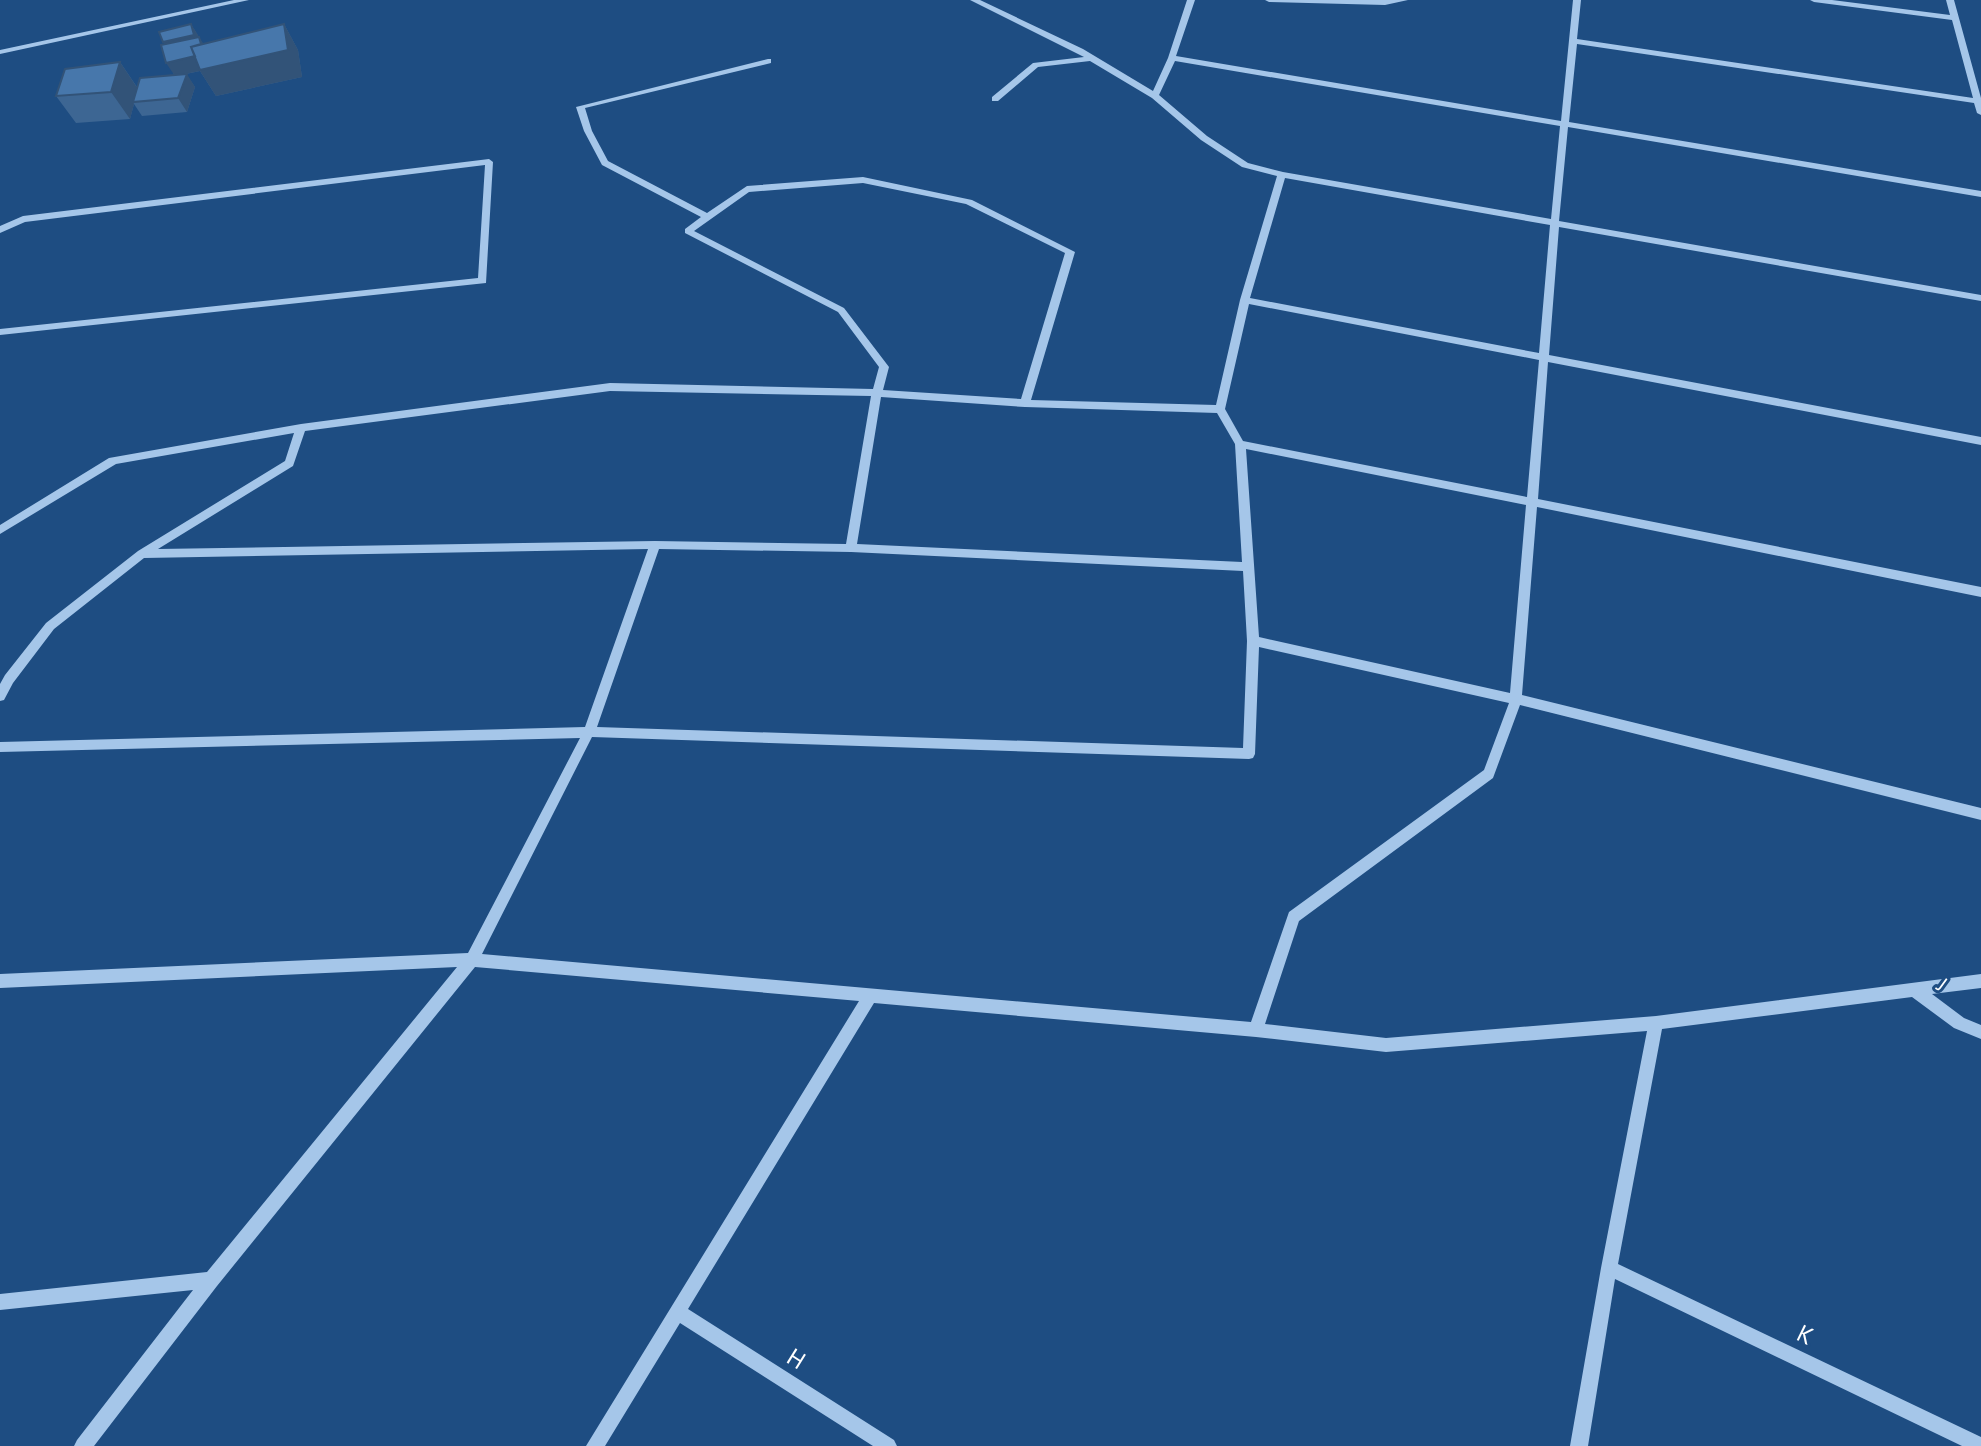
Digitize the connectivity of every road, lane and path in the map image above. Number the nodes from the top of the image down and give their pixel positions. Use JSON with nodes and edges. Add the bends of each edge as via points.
{"nodes":[{"id":1,"x":245,"y":0,"type":"edge"},
{"id":2,"x":974,"y":0,"type":"edge"},
{"id":3,"x":1191,"y":0,"type":"edge"},
{"id":4,"x":1269,"y":0,"type":"edge"},
{"id":5,"x":1404,"y":0,"type":"edge"},
{"id":6,"x":1577,"y":0,"type":"edge"},
{"id":7,"x":1814,"y":0,"type":"edge"},
{"id":8,"x":1950,"y":0,"type":"edge"},
{"id":9,"x":1955,"y":18,"type":"junction"},
{"id":10,"x":1573,"y":41,"type":"junction"},
{"id":11,"x":0,"y":52,"type":"edge"},
{"id":12,"x":1092,"y":58,"type":"junction"},
{"id":13,"x":1172,"y":58,"type":"junction"},
{"id":14,"x":768,"y":61,"type":"dead end"},
{"id":15,"x":1155,"y":96,"type":"junction"},
{"id":16,"x":995,"y":99,"type":"dead end"},
{"id":17,"x":1979,"y":101,"type":"edge"},
{"id":18,"x":1981,"y":113,"type":"edge"},
{"id":19,"x":1564,"y":124,"type":"junction"},
{"id":20,"x":1282,"y":175,"type":"junction"},
{"id":21,"x":1981,"y":194,"type":"edge"},
{"id":22,"x":708,"y":217,"type":"junction"},
{"id":23,"x":1555,"y":222,"type":"junction"},
{"id":24,"x":0,"y":230,"type":"edge"},
{"id":25,"x":1981,"y":298,"type":"edge"},
{"id":26,"x":1245,"y":300,"type":"junction"},
{"id":27,"x":0,"y":332,"type":"edge"},
{"id":28,"x":1544,"y":358,"type":"junction"},
{"id":29,"x":877,"y":393,"type":"junction"},
{"id":30,"x":1025,"y":403,"type":"junction"},
{"id":31,"x":1220,"y":409,"type":"junction"},
{"id":32,"x":301,"y":428,"type":"junction"},
{"id":33,"x":1981,"y":441,"type":"edge"},
{"id":34,"x":1240,"y":444,"type":"junction"},
{"id":35,"x":1533,"y":502,"type":"junction"},
{"id":36,"x":0,"y":530,"type":"edge"},
{"id":37,"x":655,"y":545,"type":"junction"},
{"id":38,"x":851,"y":548,"type":"junction"},
{"id":39,"x":142,"y":554,"type":"junction"},
{"id":40,"x":1248,"y":567,"type":"junction"},
{"id":41,"x":1981,"y":592,"type":"edge"},
{"id":42,"x":1253,"y":641,"type":"junction"},
{"id":43,"x":0,"y":696,"type":"edge"},
{"id":44,"x":1516,"y":699,"type":"junction"},
{"id":45,"x":589,"y":732,"type":"junction"},
{"id":46,"x":0,"y":747,"type":"edge"},
{"id":47,"x":1981,"y":814,"type":"edge"},
{"id":48,"x":472,"y":960,"type":"junction"},
{"id":49,"x":0,"y":981,"type":"edge"},
{"id":50,"x":1981,"y":981,"type":"edge"},
{"id":51,"x":1914,"y":990,"type":"junction"},
{"id":52,"x":871,"y":995,"type":"junction"},
{"id":53,"x":1656,"y":1023,"type":"junction"},
{"id":54,"x":1256,"y":1030,"type":"junction"},
{"id":55,"x":1981,"y":1032,"type":"edge"},
{"id":56,"x":1609,"y":1268,"type":"junction"},
{"id":57,"x":211,"y":1280,"type":"junction"},
{"id":58,"x":0,"y":1302,"type":"edge"},
{"id":59,"x":677,"y":1312,"type":"junction"},
{"id":60,"x":83,"y":1446,"type":"edge"},
{"id":61,"x":595,"y":1446,"type":"edge"},
{"id":62,"x":888,"y":1446,"type":"edge"},
{"id":63,"x":1579,"y":1446,"type":"edge"},
{"id":64,"x":1980,"y":1446,"type":"edge"}],
"edges":[{"from":1,"to":11,"type":"street"},
{"from":2,"to":12,"type":"street"},
{"from":3,"to":13,"type":"street"},
{"from":4,"to":5,"type":"street"},
{"from":6,"to":10,"type":"street"},
{"from":7,"to":9,"type":"street"},
{"from":8,"to":9,"type":"street"},
{"from":9,"to":17,"type":"street"},
{"from":10,"to":17,"type":"street"},
{"from":10,"to":19,"type":"street"},
{"from":12,"to":15,"type":"street"},
{"from":12,"to":16,"type":"street","via":[[1036,65]]},
{"from":13,"to":15,"type":"street"},
{"from":13,"to":19,"type":"street"},
{"from":14,"to":22,"type":"street","via":[[580,107],[605,163]]},
{"from":15,"to":20,"type":"street","via":[[1204,138],[1245,165]]},
{"from":17,"to":18,"type":"street"},
{"from":19,"to":21,"type":"street"},
{"from":19,"to":23,"type":"street"},
{"from":20,"to":23,"type":"street"},
{"from":20,"to":26,"type":"street"},
{"from":22,"to":29,"type":"street","via":[[688,231],[841,310],[884,367]]},
{"from":22,"to":30,"type":"street","via":[[747,189],[863,180],[969,202],[1070,252]]},
{"from":23,"to":25,"type":"street"},
{"from":23,"to":28,"type":"street"},
{"from":24,"to":27,"type":"street","via":[[23,219],[489,162],[483,281]]},
{"from":26,"to":28,"type":"street"},
{"from":26,"to":31,"type":"street"},
{"from":28,"to":33,"type":"street"},
{"from":28,"to":35,"type":"street"},
{"from":29,"to":30,"type":"street"},
{"from":29,"to":32,"type":"street","via":[[610,387]]},
{"from":29,"to":38,"type":"street"},
{"from":30,"to":31,"type":"street"},
{"from":31,"to":34,"type":"street"},
{"from":32,"to":36,"type":"street","via":[[113,461]]},
{"from":32,"to":39,"type":"street","via":[[289,463]]},
{"from":34,"to":35,"type":"street"},
{"from":34,"to":40,"type":"street"},
{"from":35,"to":41,"type":"street"},
{"from":35,"to":44,"type":"street"},
{"from":37,"to":38,"type":"street"},
{"from":37,"to":39,"type":"street"},
{"from":37,"to":45,"type":"street"},
{"from":38,"to":40,"type":"street"},
{"from":39,"to":43,"type":"street","via":[[50,626]]},
{"from":40,"to":42,"type":"street"},
{"from":42,"to":44,"type":"street"},
{"from":42,"to":45,"type":"street","via":[[1249,754]]},
{"from":44,"to":47,"type":"street"},
{"from":44,"to":54,"type":"street","via":[[1489,774],[1294,917]]},
{"from":45,"to":46,"type":"street"},
{"from":45,"to":48,"type":"street"},
{"from":48,"to":49,"type":"street"},
{"from":48,"to":52,"type":"street"},
{"from":48,"to":57,"type":"street"},
{"from":50,"to":51,"type":"street"},
{"from":51,"to":53,"type":"street"},
{"from":51,"to":55,"type":"street","name":"J","via":[[1959,1023]]},
{"from":52,"to":54,"type":"street"},
{"from":52,"to":59,"type":"street"},
{"from":53,"to":54,"type":"street","via":[[1386,1045]]},
{"from":53,"to":56,"type":"street"},
{"from":56,"to":63,"type":"street"},
{"from":56,"to":64,"type":"street","name":"K"},
{"from":57,"to":58,"type":"street"},
{"from":57,"to":60,"type":"street"},
{"from":59,"to":61,"type":"street"},
{"from":59,"to":62,"type":"street","name":"H"}]}
